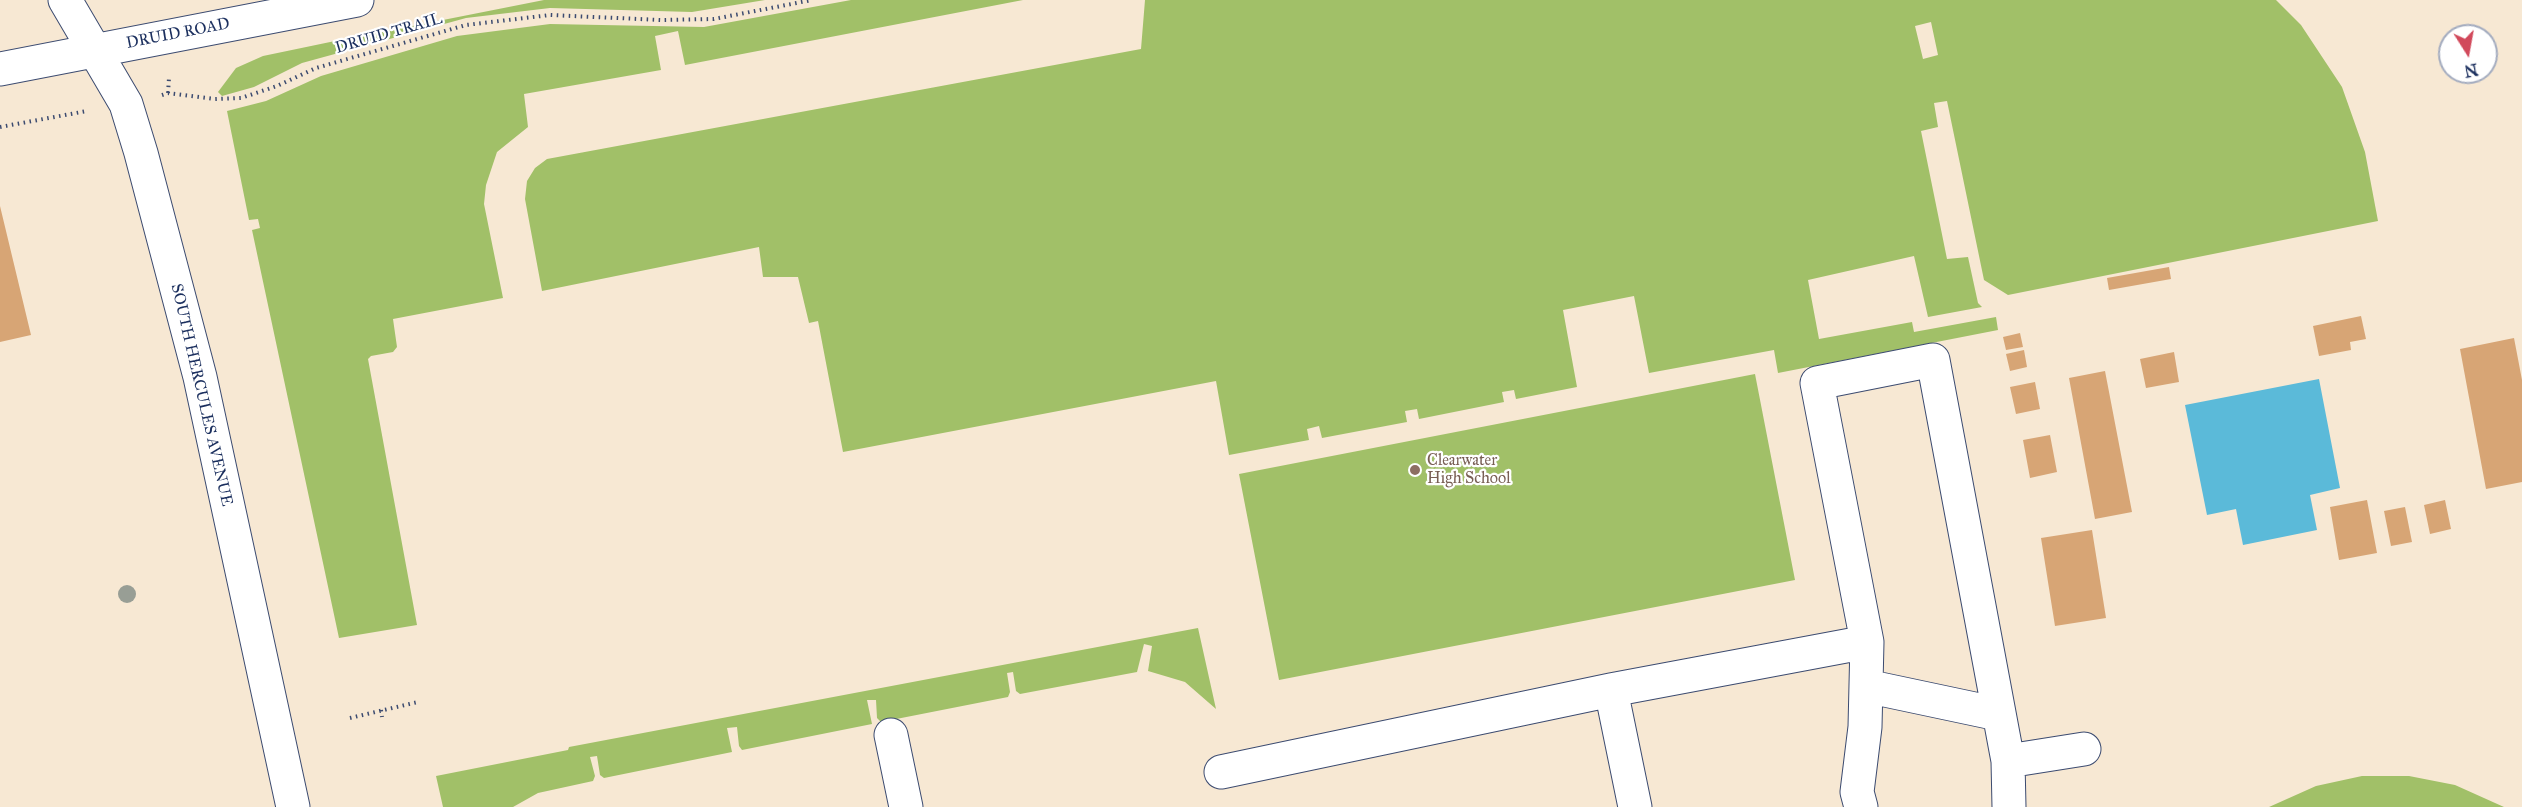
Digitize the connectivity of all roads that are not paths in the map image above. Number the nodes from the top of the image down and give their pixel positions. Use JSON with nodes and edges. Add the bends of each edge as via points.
{"nodes":[{"id":1,"x":65,"y":0,"type":"edge"},
{"id":2,"x":357,"y":0,"type":"edge"},
{"id":3,"x":94,"y":50,"type":"junction"},
{"id":4,"x":0,"y":69,"type":"edge"},
{"id":5,"x":1867,"y":642,"type":"junction"},
{"id":6,"x":1866,"y":687,"type":"junction"},
{"id":7,"x":1611,"y":690,"type":"junction"},
{"id":8,"x":1998,"y":714,"type":"junction"},
{"id":9,"x":891,"y":735,"type":"dead end"},
{"id":10,"x":2084,"y":749,"type":"dead end"},
{"id":11,"x":2008,"y":761,"type":"junction"},
{"id":12,"x":1221,"y":772,"type":"dead end"},
{"id":13,"x":293,"y":807,"type":"edge"},
{"id":14,"x":906,"y":807,"type":"edge"},
{"id":15,"x":1635,"y":807,"type":"edge"},
{"id":16,"x":1861,"y":807,"type":"edge"},
{"id":17,"x":2009,"y":807,"type":"edge"}],
"edges":[{"from":1,"to":3,"type":"street","name":"SOUTH HERCULES AVENUE"},
{"from":2,"to":3,"type":"street","name":"DRUID ROAD"},
{"from":3,"to":4,"type":"street","name":"DRUID ROAD"},
{"from":3,"to":13,"type":"street","name":"SOUTH HERCULES AVENUE","via":[[126,104],[200,377]]},
{"from":5,"to":6,"type":"street"},
{"from":5,"to":7,"type":"street"},
{"from":5,"to":8,"type":"street","via":[[1816,383],[1932,360]]},
{"from":6,"to":8,"type":"street"},
{"from":6,"to":16,"type":"street","via":[[1857,792]]},
{"from":7,"to":12,"type":"street"},
{"from":7,"to":15,"type":"street"},
{"from":8,"to":11,"type":"street"},
{"from":9,"to":14,"type":"street"},
{"from":10,"to":11,"type":"street"},
{"from":11,"to":17,"type":"street"}]}
